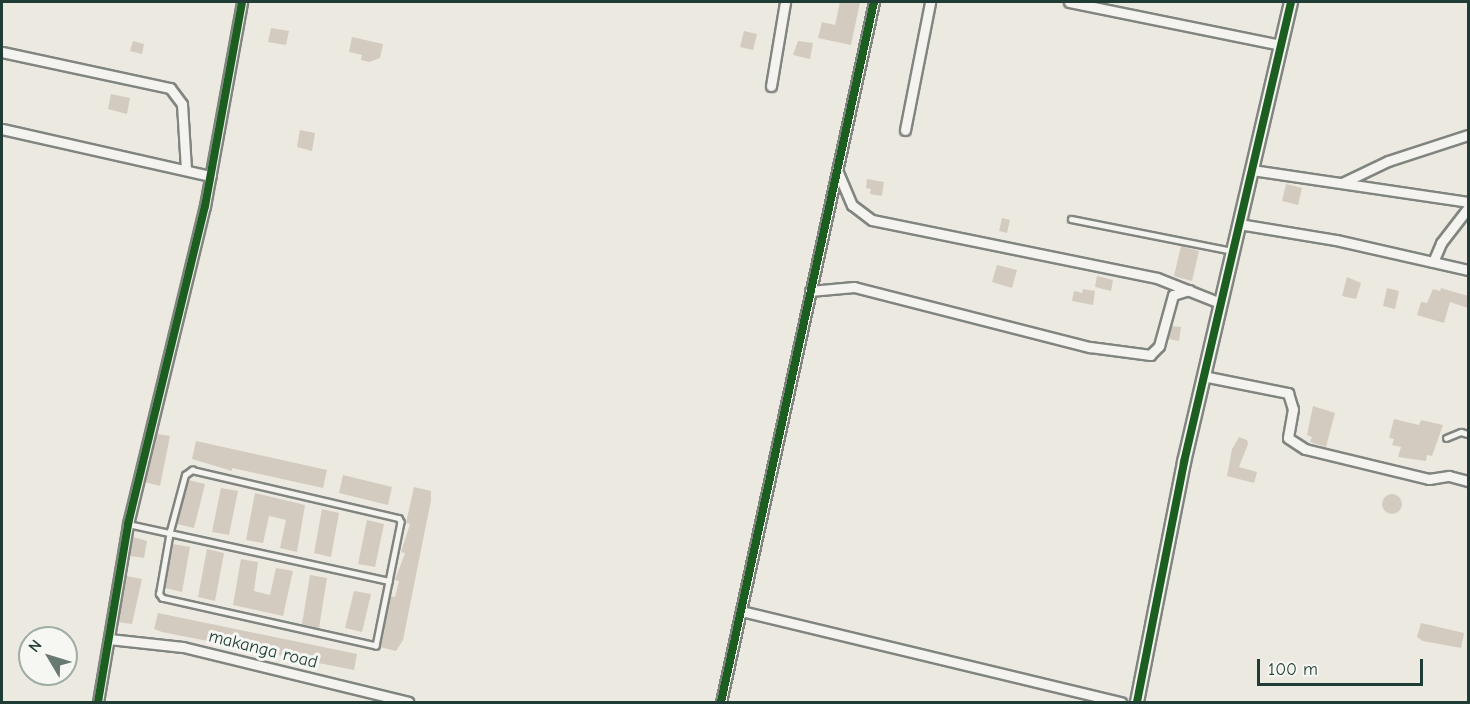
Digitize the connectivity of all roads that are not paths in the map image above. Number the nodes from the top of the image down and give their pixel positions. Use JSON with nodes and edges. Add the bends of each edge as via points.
{"nodes":[{"id":1,"x":242,"y":2,"type":"edge"},
{"id":2,"x":785,"y":2,"type":"edge"},
{"id":3,"x":874,"y":2,"type":"edge"},
{"id":4,"x":930,"y":2,"type":"edge"},
{"id":5,"x":1069,"y":2,"type":"edge"},
{"id":6,"x":1291,"y":2,"type":"edge"},
{"id":7,"x":1281,"y":45,"type":"junction"},
{"id":8,"x":2,"y":52,"type":"edge"},
{"id":9,"x":771,"y":86,"type":"dead end"},
{"id":10,"x":2,"y":129,"type":"edge"},
{"id":11,"x":905,"y":130,"type":"dead end"},
{"id":12,"x":1468,"y":135,"type":"edge"},
{"id":13,"x":186,"y":170,"type":"junction"},
{"id":14,"x":837,"y":170,"type":"junction"},
{"id":15,"x":1252,"y":170,"type":"junction"},
{"id":16,"x":211,"y":176,"type":"junction"},
{"id":17,"x":1342,"y":183,"type":"junction"},
{"id":18,"x":1468,"y":202,"type":"edge"},
{"id":19,"x":1468,"y":208,"type":"edge"},
{"id":20,"x":1071,"y":219,"type":"dead end"},
{"id":21,"x":1239,"y":224,"type":"junction"},
{"id":22,"x":1232,"y":251,"type":"junction"},
{"id":23,"x":1433,"y":262,"type":"junction"},
{"id":24,"x":1468,"y":270,"type":"edge"},
{"id":25,"x":1189,"y":290,"type":"junction"},
{"id":26,"x":810,"y":291,"type":"junction"},
{"id":27,"x":1220,"y":303,"type":"junction"},
{"id":28,"x":1203,"y":376,"type":"junction"},
{"id":29,"x":1468,"y":434,"type":"edge"},
{"id":30,"x":1446,"y":438,"type":"dead end"},
{"id":31,"x":1468,"y":482,"type":"edge"},
{"id":32,"x":128,"y":524,"type":"junction"},
{"id":33,"x":170,"y":531,"type":"junction"},
{"id":34,"x":389,"y":581,"type":"junction"},
{"id":35,"x":741,"y":610,"type":"junction"},
{"id":36,"x":109,"y":639,"type":"junction"},
{"id":37,"x":98,"y":702,"type":"edge"},
{"id":38,"x":408,"y":702,"type":"edge"},
{"id":39,"x":721,"y":702,"type":"edge"},
{"id":40,"x":1121,"y":702,"type":"edge"},
{"id":41,"x":1137,"y":702,"type":"edge"}],
"edges":[{"from":1,"to":16,"type":"street"},
{"from":2,"to":9,"type":"street"},
{"from":3,"to":14,"type":"street"},
{"from":4,"to":11,"type":"street"},
{"from":5,"to":7,"type":"street"},
{"from":6,"to":7,"type":"street"},
{"from":7,"to":15,"type":"street"},
{"from":8,"to":13,"type":"street","via":[[170,88],[183,114]]},
{"from":10,"to":13,"type":"street"},
{"from":12,"to":17,"type":"street","via":[[1388,161]]},
{"from":13,"to":16,"type":"street"},
{"from":14,"to":25,"type":"street","via":[[852,205],[872,220],[1157,278]]},
{"from":14,"to":26,"type":"street"},
{"from":15,"to":17,"type":"street"},
{"from":15,"to":21,"type":"street"},
{"from":16,"to":32,"type":"street"},
{"from":17,"to":18,"type":"street"},
{"from":19,"to":23,"type":"street","via":[[1441,243]]},
{"from":20,"to":22,"type":"lane"},
{"from":21,"to":22,"type":"street"},
{"from":21,"to":23,"type":"street"},
{"from":22,"to":27,"type":"street"},
{"from":23,"to":24,"type":"street"},
{"from":25,"to":26,"type":"street","via":[[1173,295],[1159,345],[1150,355],[1090,347],[854,287]]},
{"from":25,"to":27,"type":"street"},
{"from":26,"to":35,"type":"street"},
{"from":27,"to":28,"type":"street"},
{"from":28,"to":31,"type":"street","via":[[1288,393],[1293,409],[1288,438],[1305,449],[1429,479],[1449,476]]},
{"from":28,"to":41,"type":"street"},
{"from":29,"to":30,"type":"lane","via":[[1461,432]]},
{"from":32,"to":33,"type":"lane"},
{"from":32,"to":36,"type":"street"},
{"from":33,"to":34,"type":"lane"},
{"from":33,"to":34,"type":"lane","via":[[185,475],[192,470],[395,515],[401,522]]},
{"from":33,"to":34,"type":"lane","via":[[159,594],[166,600],[373,647],[378,642]]},
{"from":35,"to":39,"type":"street"},
{"from":35,"to":40,"type":"street"},
{"from":36,"to":37,"type":"street"},
{"from":36,"to":38,"type":"street","name":"makanga road","via":[[183,647]]}]}
